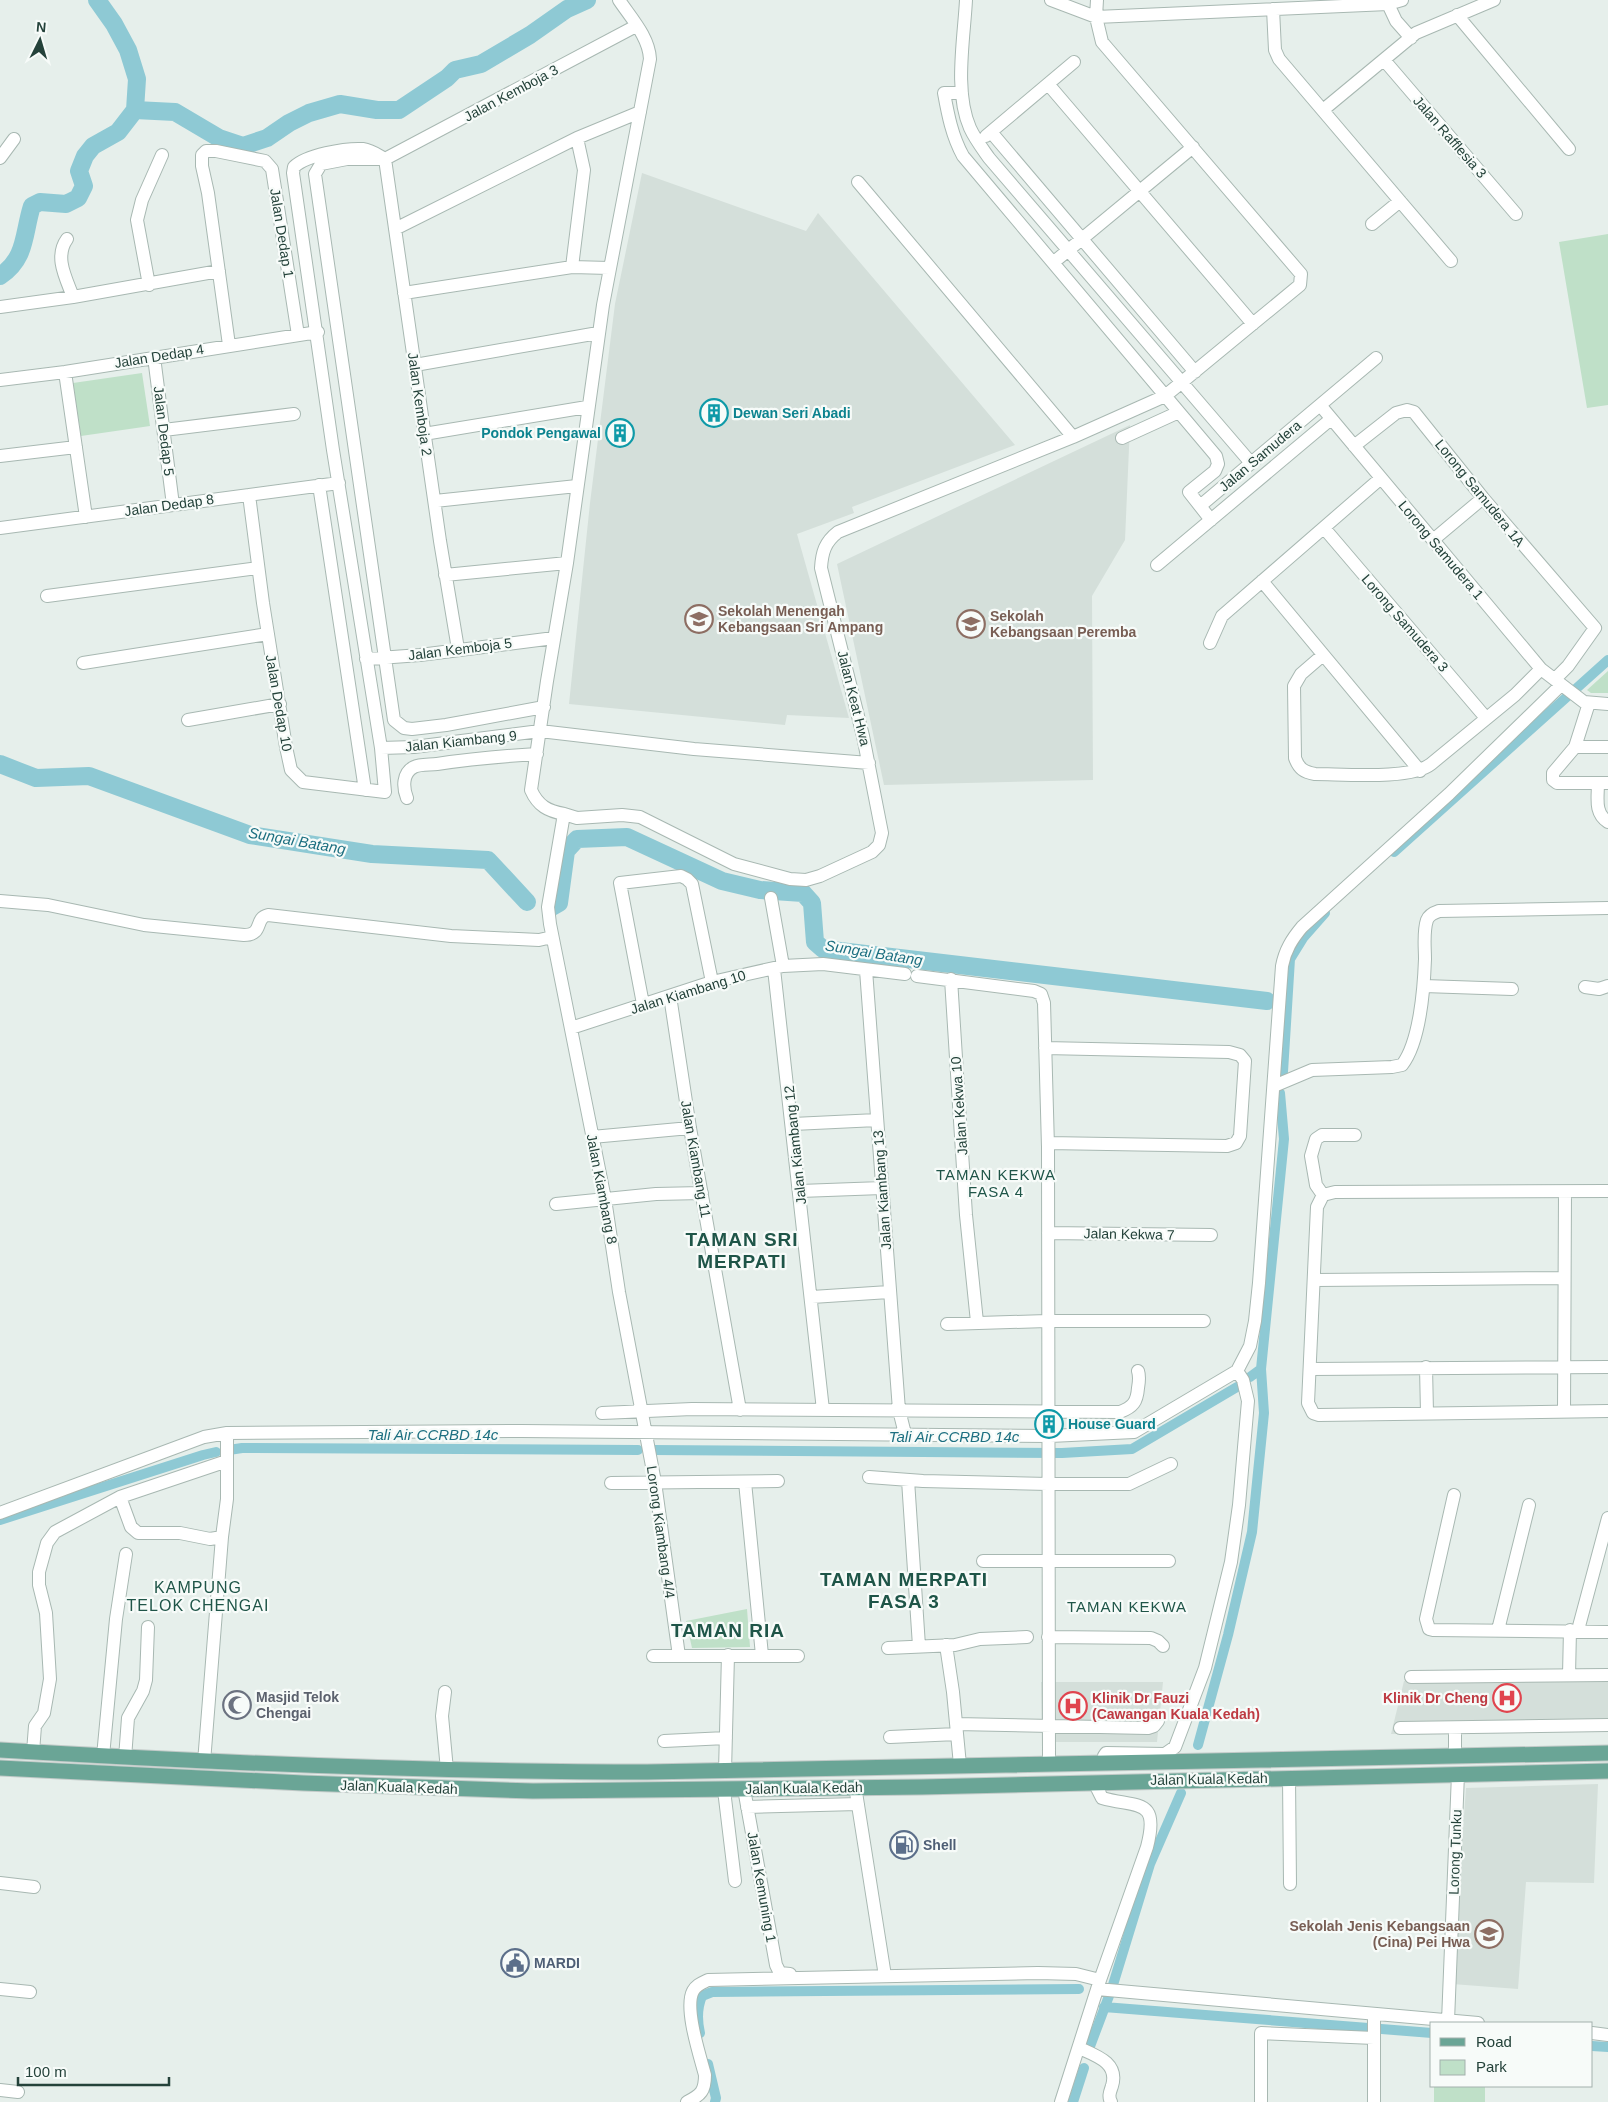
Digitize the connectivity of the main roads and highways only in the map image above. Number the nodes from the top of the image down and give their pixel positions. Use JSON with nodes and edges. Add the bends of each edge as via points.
{"nodes":[{"id":1,"x":0,"y":1750,"type":"edge"},
{"id":2,"x":1608,"y":1753,"type":"edge"},
{"id":3,"x":58,"y":1754,"type":"junction"},
{"id":4,"x":224,"y":1763,"type":"junction"},
{"id":5,"x":0,"y":1768,"type":"edge"},
{"id":6,"x":57,"y":1771,"type":"junction"},
{"id":7,"x":725,"y":1771,"type":"junction"},
{"id":8,"x":1608,"y":1771,"type":"edge"},
{"id":9,"x":303,"y":1783,"type":"junction"},
{"id":10,"x":880,"y":1786,"type":"junction"}],
"edges":[{"from":1,"to":3,"type":"main road","name":"Jalan Kuala Kedah"},
{"from":2,"to":7,"type":"main road","name":"Jalan Kuala Kedah"},
{"from":3,"to":4,"type":"main road","name":"Jalan Kuala Kedah"},
{"from":3,"to":6,"type":"main road"},
{"from":4,"to":7,"type":"main road","name":"Jalan Kuala Kedah","via":[[447,1770]]},
{"from":4,"to":9,"type":"main road","via":[[223,1772],[228,1776]]},
{"from":5,"to":6,"type":"main road","name":"Jalan Kuala Kedah"},
{"from":6,"to":9,"type":"main road","name":"Jalan Kuala Kedah"},
{"from":7,"to":10,"type":"main road","via":[[725,1780],[730,1781],[852,1781]]},
{"from":8,"to":10,"type":"main road","name":"Jalan Kuala Kedah"},
{"from":9,"to":10,"type":"main road","name":"Jalan Kuala Kedah","via":[[533,1791]]}]}
